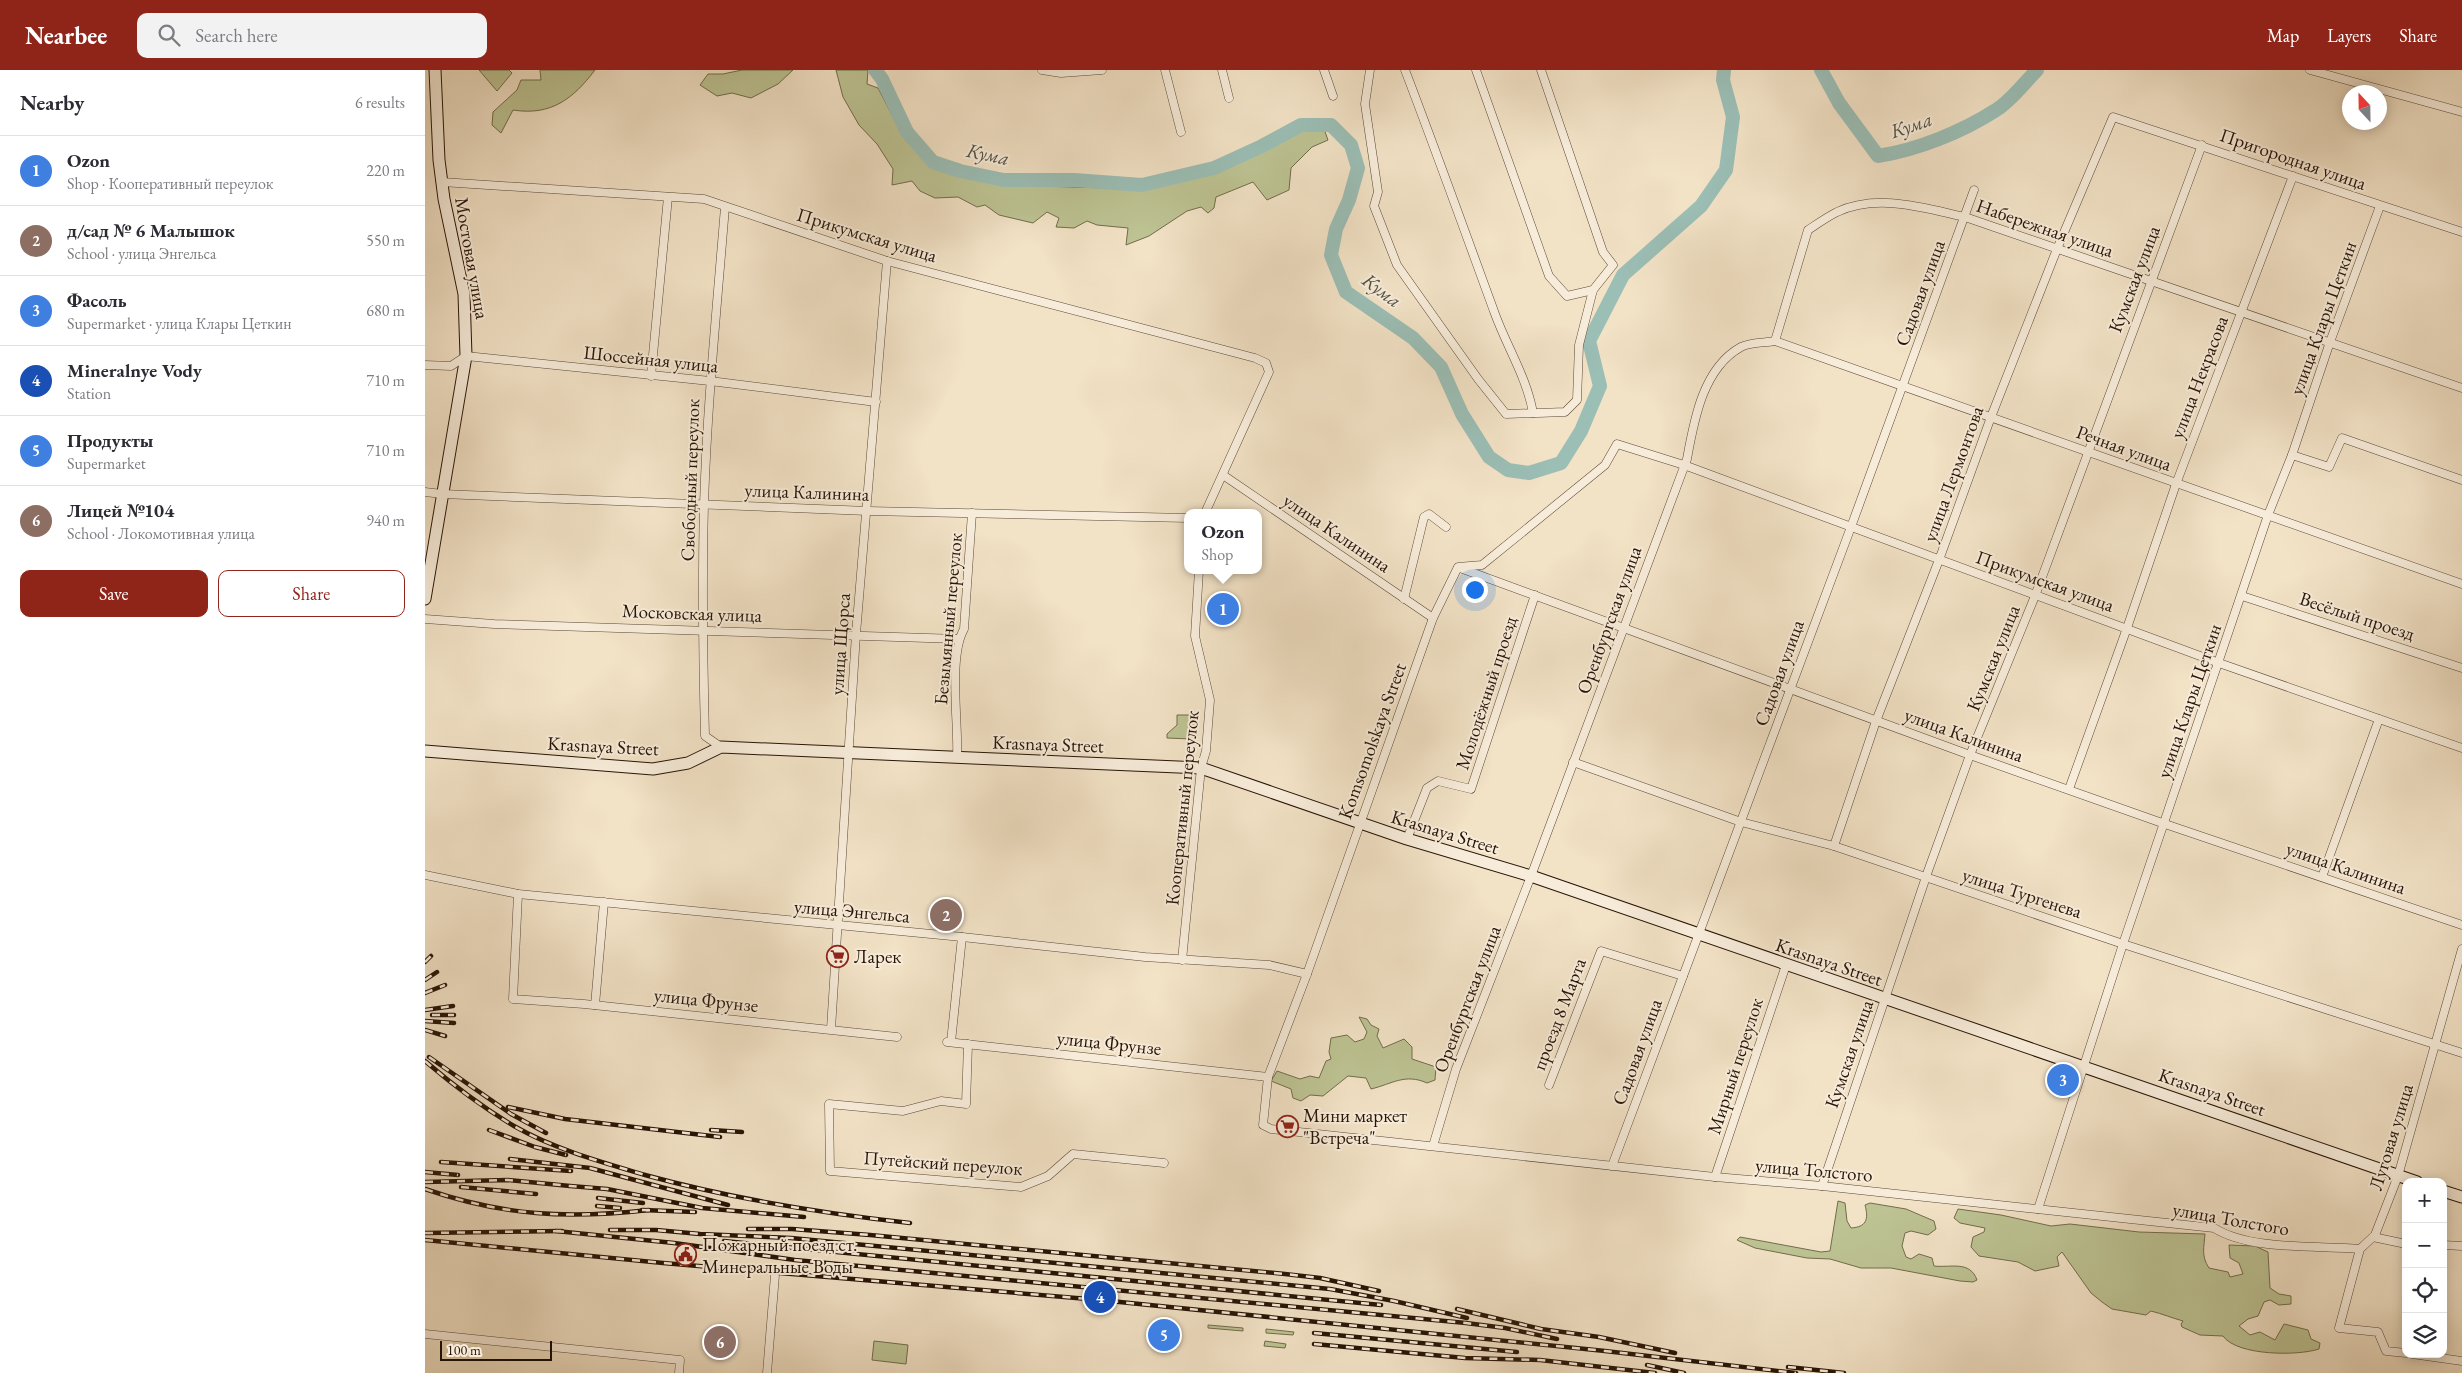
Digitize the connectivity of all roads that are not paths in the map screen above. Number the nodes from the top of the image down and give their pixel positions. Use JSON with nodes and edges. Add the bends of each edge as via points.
{"nodes":[{"id":1,"x":435,"y":70,"type":"edge"},
{"id":2,"x":1042,"y":70,"type":"edge"},
{"id":3,"x":1102,"y":70,"type":"edge"},
{"id":4,"x":1165,"y":70,"type":"edge"},
{"id":5,"x":1222,"y":70,"type":"edge"},
{"id":6,"x":1324,"y":70,"type":"edge"},
{"id":7,"x":1370,"y":70,"type":"edge"},
{"id":8,"x":1405,"y":70,"type":"edge"},
{"id":9,"x":1476,"y":70,"type":"edge"},
{"id":10,"x":1541,"y":70,"type":"edge"},
{"id":11,"x":2310,"y":70,"type":"edge"},
{"id":12,"x":1333,"y":96,"type":"dead end"},
{"id":13,"x":1229,"y":98,"type":"dead end"},
{"id":14,"x":2462,"y":112,"type":"edge"},
{"id":15,"x":2113,"y":117,"type":"joint"},
{"id":16,"x":1181,"y":132,"type":"dead end"},
{"id":17,"x":2201,"y":145,"type":"junction"},
{"id":18,"x":2293,"y":176,"type":"junction"},
{"id":19,"x":442,"y":182,"type":"junction"},
{"id":20,"x":1974,"y":190,"type":"dead end"},
{"id":21,"x":668,"y":197,"type":"junction"},
{"id":22,"x":2380,"y":206,"type":"junction"},
{"id":23,"x":725,"y":207,"type":"junction"},
{"id":24,"x":1965,"y":217,"type":"junction"},
{"id":25,"x":2462,"y":232,"type":"edge"},
{"id":26,"x":2057,"y":249,"type":"junction"},
{"id":27,"x":887,"y":261,"type":"junction"},
{"id":28,"x":2149,"y":282,"type":"junction"},
{"id":29,"x":1593,"y":290,"type":"junction"},
{"id":30,"x":2241,"y":312,"type":"junction"},
{"id":31,"x":1775,"y":341,"type":"junction"},
{"id":32,"x":2330,"y":342,"type":"junction"},
{"id":33,"x":467,"y":356,"type":"junction"},
{"id":34,"x":425,"y":365,"type":"edge"},
{"id":35,"x":651,"y":376,"type":"junction"},
{"id":36,"x":710,"y":381,"type":"junction"},
{"id":37,"x":1903,"y":385,"type":"junction"},
{"id":38,"x":2462,"y":388,"type":"edge"},
{"id":39,"x":876,"y":402,"type":"junction"},
{"id":40,"x":1533,"y":413,"type":"junction"},
{"id":41,"x":1991,"y":417,"type":"junction"},
{"id":42,"x":2087,"y":451,"type":"junction"},
{"id":43,"x":2292,"y":455,"type":"junction"},
{"id":44,"x":1684,"y":465,"type":"junction"},
{"id":45,"x":1223,"y":475,"type":"junction"},
{"id":46,"x":2462,"y":480,"type":"edge"},
{"id":47,"x":2176,"y":484,"type":"junction"},
{"id":48,"x":425,"y":492,"type":"edge"},
{"id":49,"x":442,"y":494,"type":"junction"},
{"id":50,"x":704,"y":504,"type":"junction"},
{"id":51,"x":1207,"y":509,"type":"edge"},
{"id":52,"x":868,"y":511,"type":"junction"},
{"id":53,"x":972,"y":513,"type":"junction"},
{"id":54,"x":2268,"y":515,"type":"junction"},
{"id":55,"x":1184,"y":518,"type":"edge"},
{"id":56,"x":1446,"y":527,"type":"dead end"},
{"id":57,"x":1851,"y":527,"type":"junction"},
{"id":58,"x":1939,"y":560,"type":"junction"},
{"id":59,"x":1458,"y":567,"type":"junction"},
{"id":60,"x":1199,"y":574,"type":"edge"},
{"id":61,"x":2462,"y":584,"type":"edge"},
{"id":62,"x":1535,"y":595,"type":"junction"},
{"id":63,"x":2035,"y":596,"type":"junction"},
{"id":64,"x":2243,"y":596,"type":"junction"},
{"id":65,"x":425,"y":598,"type":"edge"},
{"id":66,"x":1404,"y":599,"type":"junction"},
{"id":67,"x":1433,"y":618,"type":"junction"},
{"id":68,"x":425,"y":619,"type":"edge"},
{"id":69,"x":1623,"y":626,"type":"junction"},
{"id":70,"x":2127,"y":628,"type":"junction"},
{"id":71,"x":702,"y":629,"type":"junction"},
{"id":72,"x":856,"y":634,"type":"junction"},
{"id":73,"x":959,"y":639,"type":"junction"},
{"id":74,"x":2219,"y":663,"type":"junction"},
{"id":75,"x":2462,"y":668,"type":"edge"},
{"id":76,"x":1790,"y":688,"type":"junction"},
{"id":77,"x":2379,"y":719,"type":"junction"},
{"id":78,"x":1876,"y":721,"type":"junction"},
{"id":79,"x":721,"y":747,"type":"junction"},
{"id":80,"x":2462,"y":748,"type":"edge"},
{"id":81,"x":425,"y":751,"type":"edge"},
{"id":82,"x":849,"y":753,"type":"junction"},
{"id":83,"x":1970,"y":755,"type":"junction"},
{"id":84,"x":957,"y":758,"type":"junction"},
{"id":85,"x":1573,"y":762,"type":"junction"},
{"id":86,"x":1201,"y":768,"type":"junction"},
{"id":87,"x":2069,"y":789,"type":"junction"},
{"id":88,"x":1741,"y":822,"type":"junction"},
{"id":89,"x":1360,"y":823,"type":"junction"},
{"id":90,"x":2165,"y":824,"type":"junction"},
{"id":91,"x":1407,"y":839,"type":"junction"},
{"id":92,"x":1834,"y":846,"type":"junction"},
{"id":93,"x":425,"y":875,"type":"edge"},
{"id":94,"x":1531,"y":876,"type":"junction"},
{"id":95,"x":2322,"y":877,"type":"junction"},
{"id":96,"x":1926,"y":878,"type":"junction"},
{"id":97,"x":518,"y":894,"type":"junction"},
{"id":98,"x":604,"y":902,"type":"junction"},
{"id":99,"x":2462,"y":925,"type":"edge"},
{"id":100,"x":837,"y":926,"type":"junction"},
{"id":101,"x":1698,"y":936,"type":"junction"},
{"id":102,"x":962,"y":937,"type":"junction"},
{"id":103,"x":2123,"y":944,"type":"junction"},
{"id":104,"x":2462,"y":949,"type":"edge"},
{"id":105,"x":1182,"y":960,"type":"junction"},
{"id":106,"x":1786,"y":965,"type":"junction"},
{"id":107,"x":1307,"y":974,"type":"junction"},
{"id":108,"x":1683,"y":976,"type":"junction"},
{"id":109,"x":1884,"y":1000,"type":"junction"},
{"id":110,"x":595,"y":1005,"type":"junction"},
{"id":111,"x":831,"y":1029,"type":"junction"},
{"id":112,"x":897,"y":1037,"type":"dead end"},
{"id":113,"x":968,"y":1044,"type":"junction"},
{"id":114,"x":2437,"y":1045,"type":"junction"},
{"id":115,"x":2462,"y":1053,"type":"edge"},
{"id":116,"x":2085,"y":1067,"type":"junction"},
{"id":117,"x":1268,"y":1076,"type":"junction"},
{"id":118,"x":1549,"y":1085,"type":"dead end"},
{"id":119,"x":1263,"y":1125,"type":"joint"},
{"id":120,"x":1433,"y":1146,"type":"junction"},
{"id":121,"x":1163,"y":1164,"type":"dead end"},
{"id":122,"x":1612,"y":1166,"type":"junction"},
{"id":123,"x":2399,"y":1176,"type":"junction"},
{"id":124,"x":1715,"y":1178,"type":"junction"},
{"id":125,"x":2405,"y":1178,"type":"edge"},
{"id":126,"x":1822,"y":1186,"type":"junction"},
{"id":127,"x":2447,"y":1191,"type":"edge"},
{"id":128,"x":2462,"y":1197,"type":"edge"},
{"id":129,"x":2038,"y":1209,"type":"junction"},
{"id":130,"x":2373,"y":1237,"type":"junction"},
{"id":131,"x":2402,"y":1243,"type":"edge"},
{"id":132,"x":2447,"y":1245,"type":"edge"},
{"id":133,"x":2462,"y":1246,"type":"edge"},
{"id":134,"x":2360,"y":1249,"type":"junction"},
{"id":135,"x":775,"y":1275,"type":"dead end"},
{"id":136,"x":425,"y":1334,"type":"edge"},
{"id":137,"x":2402,"y":1353,"type":"edge"},
{"id":138,"x":2441,"y":1358,"type":"edge"},
{"id":139,"x":2462,"y":1361,"type":"edge"},
{"id":140,"x":679,"y":1373,"type":"edge"},
{"id":141,"x":767,"y":1373,"type":"edge"}],
"edges":[{"from":1,"to":19,"type":"street","name":"Мостовая улица"},
{"from":2,"to":3,"type":"street","via":[[1061,73]]},
{"from":4,"to":16,"type":"street"},
{"from":5,"to":13,"type":"street"},
{"from":6,"to":12,"type":"street"},
{"from":7,"to":40,"type":"street","via":[[1365,104],[1378,192],[1374,206],[1397,265],[1477,379],[1506,414]]},
{"from":8,"to":40,"type":"street","via":[[1495,315],[1531,398]]},
{"from":9,"to":29,"type":"street","via":[[1549,276],[1567,296]]},
{"from":10,"to":29,"type":"street","via":[[1603,252],[1613,265]]},
{"from":11,"to":14,"type":"street"},
{"from":15,"to":17,"type":"street","name":"Пригородная улица"},
{"from":15,"to":26,"type":"street","name":"улица Лермонтова"},
{"from":17,"to":18,"type":"street","name":"Пригородная улица"},
{"from":17,"to":28,"type":"street","name":"Кумская улица"},
{"from":18,"to":22,"type":"street","name":"Пригородная улица"},
{"from":18,"to":30,"type":"street","name":"улица Некрасова"},
{"from":19,"to":21,"type":"street","name":"Прикумская улица"},
{"from":19,"to":33,"type":"street","name":"Мостовая улица","via":[[464,294]]},
{"from":20,"to":24,"type":"street","name":"Садовая улица"},
{"from":21,"to":23,"type":"street","name":"Прикумская улица","via":[[704,199]]},
{"from":21,"to":35,"type":"street"},
{"from":22,"to":25,"type":"street","name":"Пригородная улица"},
{"from":22,"to":32,"type":"street","name":"улица Клары Цеткин"},
{"from":23,"to":27,"type":"street","name":"Прикумская улица"},
{"from":23,"to":36,"type":"street","name":"Свободный переулок"},
{"from":24,"to":26,"type":"street","name":"Набережная улица"},
{"from":24,"to":31,"type":"street","name":"Набережная улица","via":[[1898,203],[1870,203],[1838,212],[1808,230]]},
{"from":24,"to":37,"type":"street","name":"Садовая улица"},
{"from":26,"to":28,"type":"street","name":"Набережная улица"},
{"from":26,"to":41,"type":"street","name":"улица Лермонтова"},
{"from":27,"to":39,"type":"street","name":"улица Щорса"},
{"from":27,"to":45,"type":"street","name":"Прикумская улица","via":[[1198,341],[1266,364],[1269,372]]},
{"from":28,"to":30,"type":"street","name":"Набережная улица"},
{"from":28,"to":42,"type":"street","name":"Кумская улица"},
{"from":29,"to":40,"type":"street","via":[[1579,344],[1577,400],[1565,412]]},
{"from":30,"to":32,"type":"street","name":"Набережная улица"},
{"from":30,"to":47,"type":"street","name":"улица Некрасова"},
{"from":31,"to":37,"type":"street","name":"Речная улица"},
{"from":31,"to":44,"type":"street","name":"Оренбургская улица","via":[[1743,346],[1723,360],[1708,381]]},
{"from":32,"to":38,"type":"street","name":"Набережная улица"},
{"from":32,"to":43,"type":"street","name":"улица Клары Цеткин"},
{"from":33,"to":34,"type":"street","via":[[451,366]]},
{"from":33,"to":35,"type":"street","name":"Шоссейная улица"},
{"from":33,"to":49,"type":"street","name":"Мостовая улица"},
{"from":35,"to":36,"type":"street","name":"Шоссейная улица"},
{"from":36,"to":39,"type":"street","name":"Шоссейная улица"},
{"from":36,"to":50,"type":"street","name":"Свободный переулок"},
{"from":37,"to":41,"type":"street","name":"Речная улица"},
{"from":37,"to":57,"type":"street","name":"Садовая улица"},
{"from":39,"to":52,"type":"street","name":"улица Щорса"},
{"from":41,"to":42,"type":"street","name":"Речная улица"},
{"from":41,"to":58,"type":"street","name":"улица Лермонтова"},
{"from":42,"to":47,"type":"street","name":"Речная улица"},
{"from":42,"to":63,"type":"street","name":"Кумская улица"},
{"from":43,"to":46,"type":"street","via":[[2329,467],[2342,438]]},
{"from":43,"to":54,"type":"street","name":"улица Клары Цеткин"},
{"from":44,"to":57,"type":"street","name":"Прикумская улица"},
{"from":44,"to":59,"type":"street","name":"Прикумская улица","via":[[1617,444],[1605,465],[1482,565]]},
{"from":44,"to":69,"type":"street","name":"Оренбургская улица"},
{"from":45,"to":51,"type":"street"},
{"from":45,"to":66,"type":"street","name":"улица Калинина"},
{"from":47,"to":54,"type":"street","name":"Речная улица"},
{"from":47,"to":70,"type":"street","name":"улица Некрасова"},
{"from":48,"to":49,"type":"street","name":"улица Калинина"},
{"from":49,"to":50,"type":"street","name":"улица Калинина"},
{"from":49,"to":65,"type":"street","name":"Мостовая улица"},
{"from":50,"to":52,"type":"street","name":"улица Калинина"},
{"from":50,"to":71,"type":"street","name":"Свободный переулок"},
{"from":52,"to":53,"type":"street","name":"улица Калинина"},
{"from":52,"to":72,"type":"street","name":"улица Щорса"},
{"from":53,"to":55,"type":"street","name":"улица Калинина"},
{"from":53,"to":73,"type":"street","name":"Безымянный переулок","via":[[964,629]]},
{"from":54,"to":61,"type":"street","name":"Речная улица"},
{"from":54,"to":64,"type":"street","name":"улица Клары Цеткин"},
{"from":56,"to":66,"type":"street","via":[[1429,514],[1424,517]]},
{"from":57,"to":58,"type":"street","name":"Прикумская улица"},
{"from":57,"to":76,"type":"street","name":"Садовая улица"},
{"from":58,"to":63,"type":"street","name":"Прикумская улица"},
{"from":58,"to":78,"type":"street","name":"улица Лермонтова"},
{"from":59,"to":62,"type":"street","name":"улица Калинина"},
{"from":59,"to":67,"type":"street","name":"Komsomolskaya Street"},
{"from":60,"to":86,"type":"street","name":"Кооперативный переулок","via":[[1195,636],[1211,700]]},
{"from":62,"to":69,"type":"street","name":"улица Калинина"},
{"from":62,"to":91,"type":"street","name":"Молодёжный проезд","via":[[1471,789],[1438,782],[1427,788]]},
{"from":63,"to":70,"type":"street","name":"Прикумская улица"},
{"from":63,"to":83,"type":"street","name":"Кумская улица"},
{"from":64,"to":74,"type":"street","name":"улица Клары Цеткин"},
{"from":64,"to":75,"type":"street","name":"Весёлый проезд"},
{"from":66,"to":67,"type":"street","name":"улица Калинина"},
{"from":67,"to":89,"type":"street","name":"Komsomolskaya Street"},
{"from":68,"to":71,"type":"street","name":"Московская улица","via":[[494,624]]},
{"from":69,"to":76,"type":"street","name":"улица Калинина"},
{"from":69,"to":85,"type":"street","name":"Оренбургская улица"},
{"from":70,"to":74,"type":"street","name":"Прикумская улица"},
{"from":70,"to":87,"type":"street","name":"улица Некрасова"},
{"from":71,"to":72,"type":"street","name":"Московская улица"},
{"from":71,"to":79,"type":"street","name":"Свободный переулок","via":[[705,736]]},
{"from":72,"to":73,"type":"street","name":"Московская улица"},
{"from":72,"to":82,"type":"street","name":"улица Щорса"},
{"from":73,"to":84,"type":"street","name":"Безымянный переулок","via":[[955,704]]},
{"from":74,"to":77,"type":"street","name":"Прикумская улица"},
{"from":74,"to":90,"type":"street","name":"улица Клары Цеткин"},
{"from":76,"to":78,"type":"street","name":"улица Калинина"},
{"from":76,"to":88,"type":"street","name":"Садовая улица"},
{"from":77,"to":80,"type":"street","name":"Прикумская улица"},
{"from":77,"to":95,"type":"street"},
{"from":78,"to":83,"type":"street","name":"улица Калинина"},
{"from":78,"to":92,"type":"street","name":"улица Лермонтова"},
{"from":79,"to":81,"type":"street","name":"Krasnaya Street","via":[[688,763],[653,769]]},
{"from":79,"to":82,"type":"street","name":"Krasnaya Street"},
{"from":82,"to":84,"type":"street","name":"Krasnaya Street"},
{"from":82,"to":100,"type":"street","name":"улица Щорса"},
{"from":83,"to":87,"type":"street","name":"улица Калинина"},
{"from":83,"to":96,"type":"street","name":"Кумская улица"},
{"from":84,"to":86,"type":"street","name":"Krasnaya Street"},
{"from":85,"to":88,"type":"street","name":"улица Тургенева"},
{"from":85,"to":94,"type":"street","name":"Оренбургская улица"},
{"from":86,"to":89,"type":"street","name":"Krasnaya Street"},
{"from":86,"to":105,"type":"street","name":"Кооперативный переулок"},
{"from":87,"to":90,"type":"street","name":"улица Калинина"},
{"from":88,"to":92,"type":"street","name":"улица Тургенева"},
{"from":88,"to":101,"type":"street","name":"Садовая улица"},
{"from":89,"to":91,"type":"street","name":"Krasnaya Street"},
{"from":89,"to":107,"type":"street","name":"Komsomolskaya Street"},
{"from":90,"to":95,"type":"street","name":"улица Калинина"},
{"from":90,"to":103,"type":"street","name":"улица Клары Цеткин"},
{"from":91,"to":94,"type":"street","name":"Krasnaya Street"},
{"from":92,"to":96,"type":"street","name":"улица Тургенева"},
{"from":93,"to":97,"type":"street","name":"улица Энгельса"},
{"from":94,"to":101,"type":"street","name":"Krasnaya Street"},
{"from":94,"to":120,"type":"street","name":"Оренбургская улица","via":[[1456,1069]]},
{"from":95,"to":99,"type":"street","name":"улица Калинина"},
{"from":96,"to":103,"type":"street","name":"улица Тургенева"},
{"from":96,"to":109,"type":"street","name":"Кумская улица"},
{"from":97,"to":98,"type":"street","name":"улица Энгельса"},
{"from":97,"to":110,"type":"street","name":"улица Фрунзе","via":[[513,999]]},
{"from":98,"to":100,"type":"street","name":"улица Энгельса"},
{"from":98,"to":110,"type":"street"},
{"from":100,"to":102,"type":"street","name":"улица Энгельса"},
{"from":100,"to":111,"type":"street","name":"улица Щорса"},
{"from":101,"to":106,"type":"street","name":"Krasnaya Street"},
{"from":101,"to":108,"type":"street","name":"Садовая улица"},
{"from":102,"to":105,"type":"street","name":"улица Энгельса"},
{"from":102,"to":113,"type":"street","name":"улица Фрунзе","via":[[949,1042]]},
{"from":103,"to":114,"type":"street","name":"улица Тургенева"},
{"from":103,"to":116,"type":"street","name":"улица Клары Цеткин"},
{"from":104,"to":114,"type":"street","name":"Луговая улица"},
{"from":105,"to":107,"type":"street","name":"улица Энгельса","via":[[1269,965]]},
{"from":106,"to":109,"type":"street","name":"Krasnaya Street"},
{"from":106,"to":124,"type":"street","name":"Мирный переулок"},
{"from":107,"to":117,"type":"street","name":"Komsomolskaya Street"},
{"from":108,"to":118,"type":"street","name":"проезд 8 Марта","via":[[1601,951]]},
{"from":108,"to":122,"type":"street","name":"Садовая улица"},
{"from":109,"to":116,"type":"street","name":"Krasnaya Street"},
{"from":109,"to":126,"type":"street","name":"Кумская улица"},
{"from":110,"to":111,"type":"street","name":"улица Фрунзе"},
{"from":111,"to":112,"type":"street","name":"улица Фрунзе"},
{"from":113,"to":117,"type":"street","name":"улица Фрунзе"},
{"from":113,"to":121,"type":"street","name":"Путейский переулок","via":[[966,1104],[941,1101],[903,1111],[829,1104],[830,1171],[1021,1187],[1049,1176],[1073,1154]]},
{"from":114,"to":115,"type":"street","name":"улица Тургенева"},
{"from":114,"to":123,"type":"street","name":"Луговая улица"},
{"from":116,"to":123,"type":"street","name":"Krasnaya Street"},
{"from":116,"to":129,"type":"street","name":"улица Клары Цеткин"},
{"from":117,"to":119,"type":"street","name":"Komsomolskaya Street"},
{"from":119,"to":120,"type":"street","name":"улица Толстого","via":[[1271,1129]]},
{"from":120,"to":122,"type":"street","name":"улица Толстого"},
{"from":122,"to":124,"type":"street","name":"улица Толстого"},
{"from":123,"to":125,"type":"street","name":"Krasnaya Street"},
{"from":123,"to":130,"type":"street","name":"Луговая улица"},
{"from":124,"to":126,"type":"street","name":"улица Толстого"},
{"from":126,"to":129,"type":"street","name":"улица Толстого"},
{"from":127,"to":128,"type":"street"},
{"from":129,"to":134,"type":"street","name":"улица Толстого","via":[[2214,1228],[2229,1237],[2291,1246]]},
{"from":130,"to":131,"type":"street"},
{"from":130,"to":134,"type":"street","name":"Луговая улица"},
{"from":132,"to":133,"type":"street"},
{"from":134,"to":137,"type":"street","via":[[2339,1328],[2378,1332],[2386,1351]]},
{"from":135,"to":141,"type":"street"},
{"from":136,"to":140,"type":"street","via":[[680,1360]]},
{"from":138,"to":139,"type":"street"}]}
